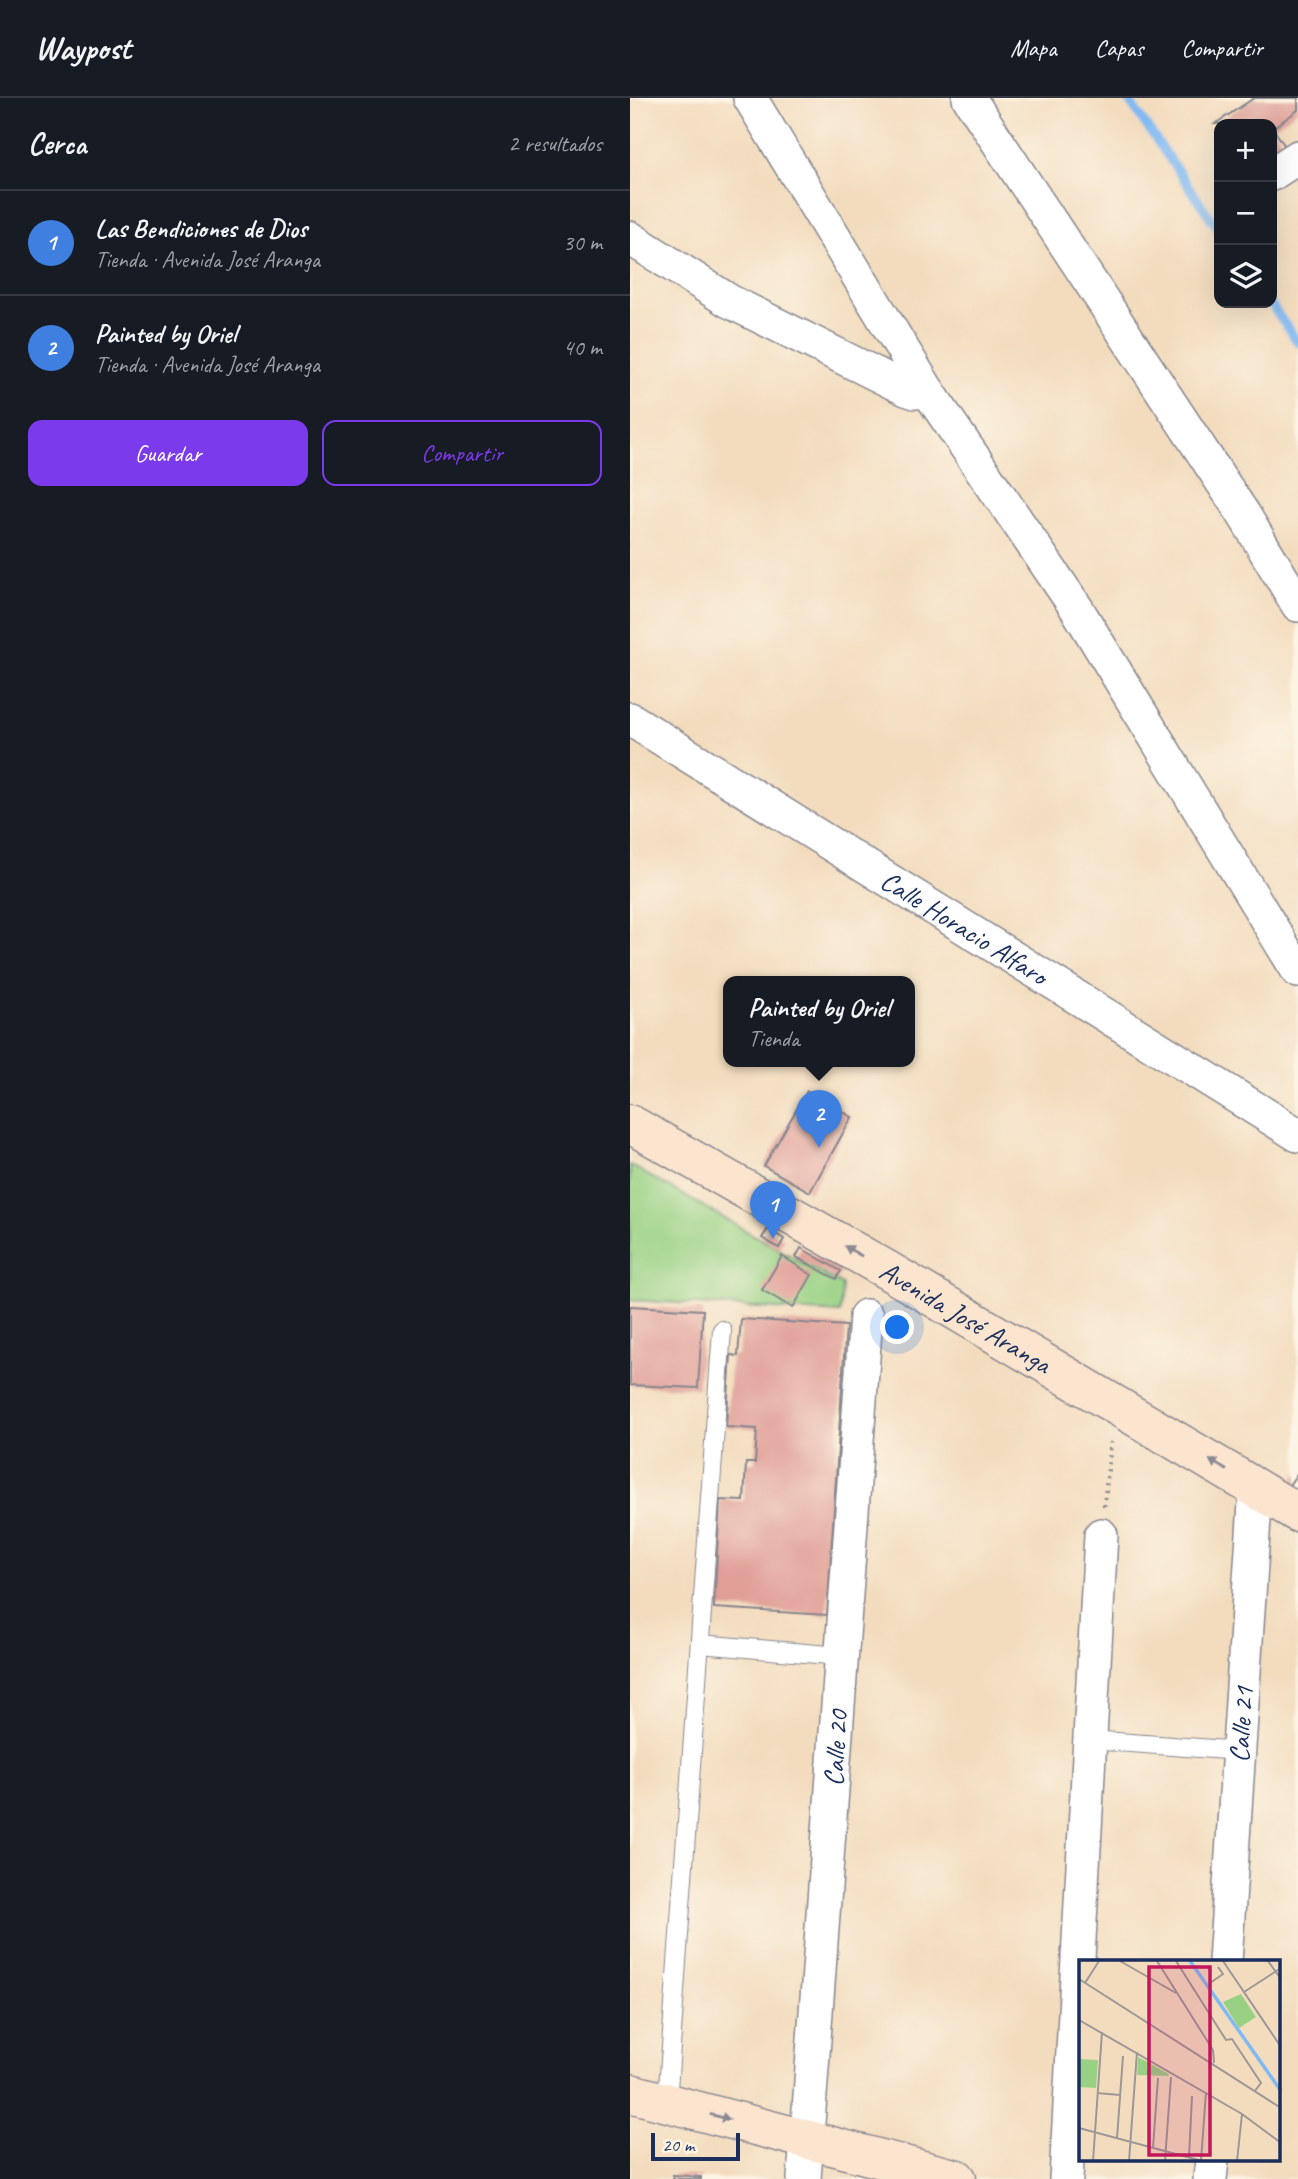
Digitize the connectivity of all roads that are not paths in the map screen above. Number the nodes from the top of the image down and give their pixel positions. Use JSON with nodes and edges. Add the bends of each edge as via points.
{"nodes":[{"id":1,"x":750,"y":98,"type":"edge"},
{"id":2,"x":970,"y":98,"type":"edge"},
{"id":3,"x":1298,"y":157,"type":"edge"},
{"id":4,"x":1277,"y":171,"type":"edge"},
{"id":5,"x":630,"y":238,"type":"edge"},
{"id":6,"x":928,"y":391,"type":"junction"},
{"id":7,"x":1298,"y":605,"type":"edge"},
{"id":8,"x":630,"y":719,"type":"edge"},
{"id":9,"x":1298,"y":971,"type":"edge"},
{"id":10,"x":630,"y":1124,"type":"edge"},
{"id":11,"x":1298,"y":1135,"type":"edge"},
{"id":12,"x":866,"y":1316,"type":"dead end"},
{"id":13,"x":722,"y":1330,"type":"dead end"},
{"id":14,"x":1256,"y":1488,"type":"junction"},
{"id":15,"x":1298,"y":1513,"type":"edge"},
{"id":16,"x":1101,"y":1535,"type":"road end"},
{"id":17,"x":700,"y":1644,"type":"junction"},
{"id":18,"x":841,"y":1656,"type":"junction"},
{"id":19,"x":1090,"y":1740,"type":"junction"},
{"id":20,"x":1240,"y":1751,"type":"junction"},
{"id":21,"x":1225,"y":1960,"type":"edge"},
{"id":22,"x":630,"y":2093,"type":"edge"},
{"id":23,"x":667,"y":2103,"type":"junction"},
{"id":24,"x":807,"y":2139,"type":"junction"},
{"id":25,"x":804,"y":2179,"type":"edge"},
{"id":26,"x":957,"y":2179,"type":"edge"},
{"id":27,"x":1066,"y":2179,"type":"edge"}],
"edges":[{"from":1,"to":6,"type":"street"},
{"from":2,"to":7,"type":"street","via":[[1244,515]]},
{"from":3,"to":4,"type":"street"},
{"from":5,"to":6,"type":"street","via":[[729,301],[915,393]]},
{"from":6,"to":9,"type":"street","via":[[1077,609]]},
{"from":8,"to":11,"type":"street","name":"Calle Horacio Alfaro"},
{"from":14,"to":10,"type":"street","name":"Avenida José Aranga","one_way":true},
{"from":12,"to":18,"type":"street","name":"Calle 20"},
{"from":13,"to":17,"type":"lane"},
{"from":14,"to":15,"type":"street","name":"Avenida José Aranga"},
{"from":14,"to":20,"type":"street","name":"Calle 21"},
{"from":16,"to":19,"type":"street"},
{"from":17,"to":18,"type":"lane"},
{"from":17,"to":23,"type":"lane"},
{"from":18,"to":24,"type":"street","name":"Calle 20"},
{"from":19,"to":20,"type":"lane"},
{"from":19,"to":27,"type":"street"},
{"from":20,"to":21,"type":"street","name":"Calle 21"},
{"from":22,"to":23,"type":"street"},
{"from":23,"to":24,"type":"street","one_way":true},
{"from":24,"to":25,"type":"street","name":"Calle 20"},
{"from":24,"to":26,"type":"street"}]}
